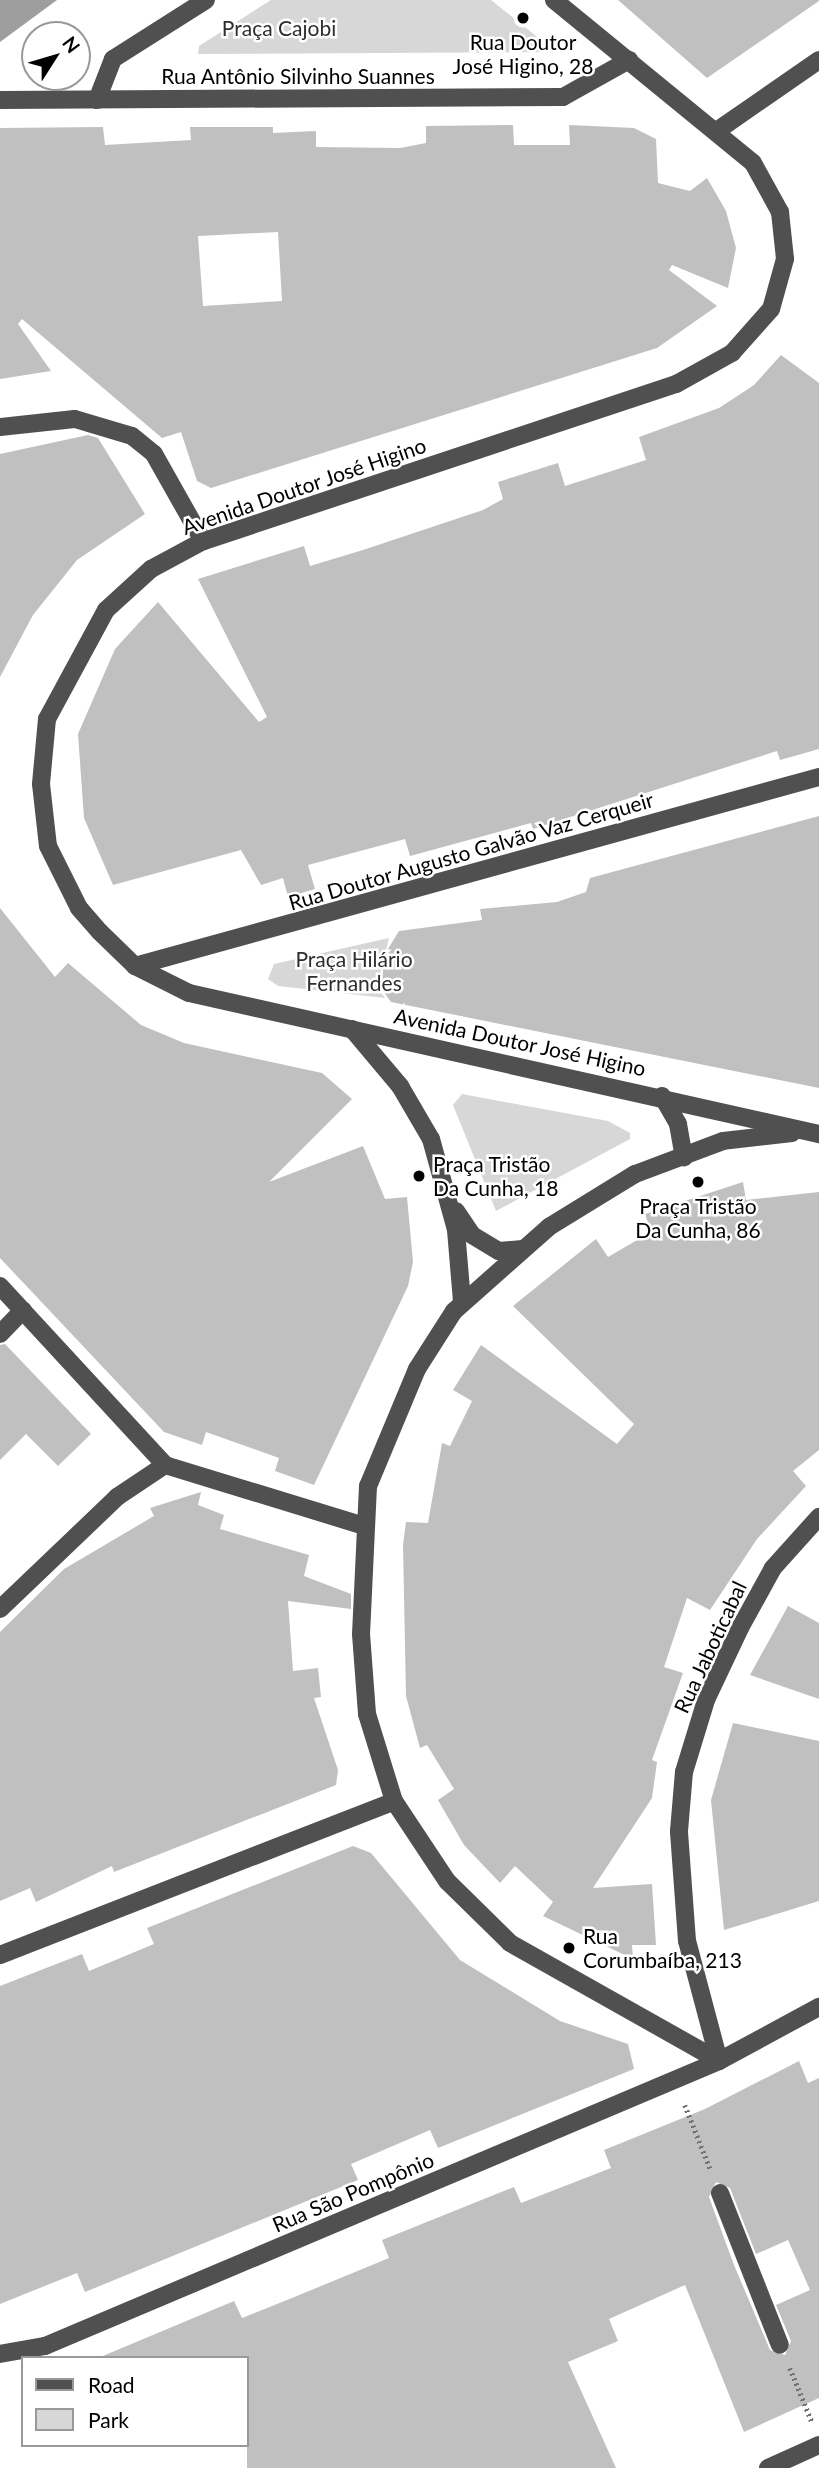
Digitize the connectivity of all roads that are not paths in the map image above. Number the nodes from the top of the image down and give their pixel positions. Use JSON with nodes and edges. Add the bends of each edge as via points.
{"nodes":[{"id":1,"x":206,"y":0,"type":"edge"},
{"id":2,"x":554,"y":0,"type":"edge"},
{"id":3,"x":629,"y":60,"type":"junction"},
{"id":4,"x":819,"y":60,"type":"edge"},
{"id":5,"x":0,"y":100,"type":"edge"},
{"id":6,"x":97,"y":100,"type":"junction"},
{"id":7,"x":718,"y":130,"type":"junction"},
{"id":8,"x":0,"y":427,"type":"edge"},
{"id":9,"x":203,"y":541,"type":"junction"},
{"id":10,"x":819,"y":777,"type":"edge"},
{"id":11,"x":135,"y":966,"type":"junction"},
{"id":12,"x":352,"y":1029,"type":"junction"},
{"id":13,"x":662,"y":1096,"type":"junction"},
{"id":14,"x":811,"y":1133,"type":"edge"},
{"id":15,"x":684,"y":1157,"type":"junction"},
{"id":16,"x":450,"y":1202,"type":"junction"},
{"id":17,"x":524,"y":1248,"type":"junction"},
{"id":18,"x":0,"y":1286,"type":"edge"},
{"id":19,"x":462,"y":1302,"type":"junction"},
{"id":20,"x":23,"y":1310,"type":"junction"},
{"id":21,"x":0,"y":1334,"type":"edge"},
{"id":22,"x":165,"y":1465,"type":"junction"},
{"id":23,"x":819,"y":1517,"type":"edge"},
{"id":24,"x":364,"y":1526,"type":"junction"},
{"id":25,"x":0,"y":1609,"type":"edge"},
{"id":26,"x":394,"y":1801,"type":"junction"},
{"id":27,"x":0,"y":1955,"type":"edge"},
{"id":28,"x":819,"y":2007,"type":"edge"},
{"id":29,"x":719,"y":2061,"type":"junction"},
{"id":30,"x":720,"y":2193,"type":"road end"},
{"id":31,"x":780,"y":2345,"type":"road end"},
{"id":32,"x":0,"y":2354,"type":"edge"},
{"id":33,"x":817,"y":2437,"type":"edge"},
{"id":34,"x":768,"y":2468,"type":"edge"}],
"edges":[{"from":1,"to":6,"type":"street","via":[[113,59]]},
{"from":2,"to":3,"type":"street","name":"Avenida Doutor José Higino"},
{"from":3,"to":6,"type":"street","name":"Rua Antônio Silvinho Suannes","via":[[563,97]]},
{"from":3,"to":7,"type":"street","name":"Avenida Doutor José Higino"},
{"from":4,"to":7,"type":"street"},
{"from":5,"to":6,"type":"street","name":"Rua Antônio Silvinho Suannes"},
{"from":7,"to":9,"type":"street","name":"Avenida Doutor José Higino","via":[[766,184],[780,212],[785,259],[771,309],[732,353],[676,384]]},
{"from":8,"to":9,"type":"street","via":[[75,419],[132,436],[154,454]]},
{"from":9,"to":11,"type":"street","name":"Avenida Doutor José Higino","via":[[151,569],[106,610],[69,668],[47,719],[41,784],[48,846],[79,908]]},
{"from":10,"to":11,"type":"street","name":"Rua Doutor Augusto Galvão Vaz Cerqueir"},
{"from":11,"to":12,"type":"street","name":"Avenida Doutor José Higino","via":[[189,993]]},
{"from":12,"to":13,"type":"street","name":"Avenida Doutor José Higino"},
{"from":12,"to":16,"type":"street","via":[[406,1095],[431,1139]]},
{"from":13,"to":14,"type":"street","name":"Avenida Doutor José Higino"},
{"from":13,"to":15,"type":"street","via":[[678,1124]]},
{"from":14,"to":15,"type":"street","via":[[723,1141]]},
{"from":15,"to":17,"type":"street","via":[[635,1174]]},
{"from":16,"to":17,"type":"street","via":[[472,1235],[499,1251]]},
{"from":16,"to":19,"type":"street"},
{"from":17,"to":19,"type":"street"},
{"from":18,"to":20,"type":"street"},
{"from":19,"to":24,"type":"street","via":[[417,1369],[368,1486]]},
{"from":20,"to":21,"type":"street"},
{"from":20,"to":22,"type":"street"},
{"from":22,"to":24,"type":"street"},
{"from":22,"to":25,"type":"street","via":[[117,1497]]},
{"from":23,"to":29,"type":"street","name":"Rua Jaboticabal","via":[[773,1568],[740,1628],[706,1700],[684,1772],[679,1831],[687,1941]]},
{"from":24,"to":26,"type":"street","via":[[360,1571],[367,1714]]},
{"from":26,"to":27,"type":"street"},
{"from":26,"to":29,"type":"street","via":[[447,1881],[510,1943]]},
{"from":28,"to":29,"type":"street","name":"Rua São Pompônio"},
{"from":29,"to":32,"type":"street","name":"Rua São Pompônio","via":[[45,2346]]},
{"from":30,"to":31,"type":"street"},
{"from":33,"to":34,"type":"street"}]}
